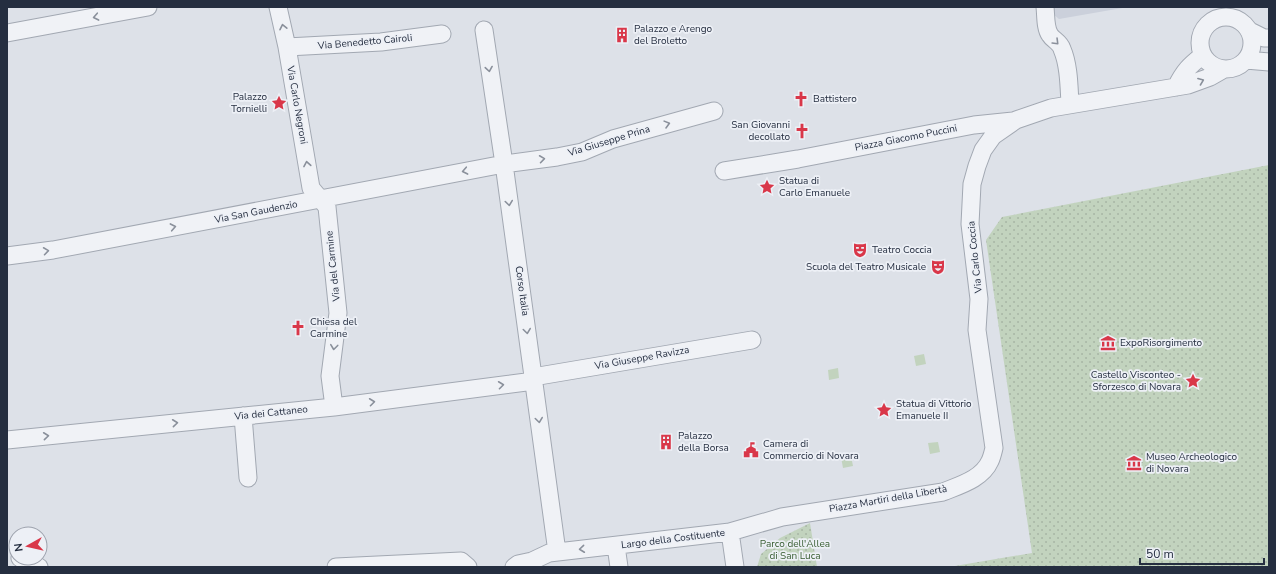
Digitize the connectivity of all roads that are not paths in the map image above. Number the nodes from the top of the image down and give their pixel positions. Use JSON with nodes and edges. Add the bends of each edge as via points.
{"nodes":[{"id":1,"x":148,"y":7,"type":"edge"},
{"id":2,"x":278,"y":7,"type":"edge"},
{"id":3,"x":1045,"y":7,"type":"edge"},
{"id":4,"x":1228,"y":12,"type":"edge"},
{"id":5,"x":484,"y":30,"type":"dead end"},
{"id":6,"x":1250,"y":31,"type":"junction"},
{"id":7,"x":7,"y":33,"type":"edge"},
{"id":8,"x":442,"y":34,"type":"dead end"},
{"id":9,"x":1269,"y":38,"type":"edge"},
{"id":10,"x":287,"y":47,"type":"junction"},
{"id":11,"x":1203,"y":55,"type":"junction"},
{"id":12,"x":1246,"y":60,"type":"junction"},
{"id":13,"x":1269,"y":62,"type":"edge"},
{"id":14,"x":1224,"y":69,"type":"junction"},
{"id":15,"x":1176,"y":87,"type":"junction"},
{"id":16,"x":1070,"y":104,"type":"junction"},
{"id":17,"x":714,"y":111,"type":"dead end"},
{"id":18,"x":1016,"y":120,"type":"junction"},
{"id":19,"x":504,"y":164,"type":"junction"},
{"id":20,"x":724,"y":171,"type":"dead end"},
{"id":21,"x":321,"y":199,"type":"junction"},
{"id":22,"x":7,"y":256,"type":"edge"},
{"id":23,"x":979,"y":299,"type":"joint"},
{"id":24,"x":752,"y":340,"type":"dead end"},
{"id":25,"x":534,"y":379,"type":"junction"},
{"id":26,"x":334,"y":407,"type":"junction"},
{"id":27,"x":243,"y":416,"type":"junction"},
{"id":28,"x":7,"y":440,"type":"edge"},
{"id":29,"x":248,"y":478,"type":"dead end"},
{"id":30,"x":782,"y":517,"type":"joint"},
{"id":31,"x":730,"y":532,"type":"junction"},
{"id":32,"x":616,"y":546,"type":"junction"},
{"id":33,"x":557,"y":552,"type":"junction"},
{"id":34,"x":464,"y":564,"type":"edge"},
{"id":35,"x":336,"y":567,"type":"edge"},
{"id":36,"x":514,"y":567,"type":"edge"},
{"id":37,"x":619,"y":567,"type":"edge"},
{"id":38,"x":735,"y":567,"type":"edge"}],
"edges":[{"from":1,"to":7,"type":"street","one_way":true},
{"from":10,"to":2,"type":"street","name":"Via Carlo Negroni","one_way":true},
{"from":3,"to":16,"type":"street","one_way":true,"via":[[1050,36],[1062,49]]},
{"from":4,"to":6,"type":"street","via":[[1245,24]]},
{"from":4,"to":11,"type":"street","via":[[1204,28],[1200,42]]},
{"from":5,"to":19,"type":"street","name":"Corso Italia","one_way":true},
{"from":6,"to":9,"type":"street"},
{"from":6,"to":12,"type":"street","via":[[1252,46]]},
{"from":8,"to":10,"type":"street","name":"Via Benedetto Cairoli","via":[[381,42]]},
{"from":21,"to":10,"type":"street","name":"Via Carlo Negroni","one_way":true,"via":[[311,188]]},
{"from":11,"to":14,"type":"street","via":[[1215,67]]},
{"from":11,"to":15,"type":"street","via":[[1183,72]]},
{"from":12,"to":13,"type":"street"},
{"from":12,"to":14,"type":"street","via":[[1240,66]]},
{"from":15,"to":14,"type":"street","name":"Via Carlo Coccia","one_way":true,"via":[[1210,78]]},
{"from":15,"to":16,"type":"street","name":"Via Carlo Coccia"},
{"from":16,"to":18,"type":"street","name":"Via Carlo Coccia"},
{"from":19,"to":17,"type":"street","name":"Via Giuseppe Prina","one_way":true,"via":[[582,152],[613,139]]},
{"from":18,"to":20,"type":"street","name":"Piazza Giacomo Puccini","via":[[974,125]]},
{"from":18,"to":23,"type":"street","name":"Via Carlo Coccia","via":[[993,136],[983,150],[972,184],[970,224]]},
{"from":19,"to":21,"type":"street","name":"Via San Gaudenzio","one_way":true},
{"from":19,"to":25,"type":"street","name":"Corso Italia","one_way":true},
{"from":22,"to":21,"type":"street","name":"Via San Gaudenzio","one_way":true,"via":[[53,250]]},
{"from":21,"to":26,"type":"street","name":"Via del Carmine","one_way":true,"via":[[327,207],[338,313],[330,376]]},
{"from":23,"to":30,"type":"street","name":"Piazza Martiri della Libertà","via":[[977,330],[994,448],[990,461],[980,474],[967,483],[944,492]]},
{"from":24,"to":25,"type":"street","name":"Via Giuseppe Ravizza"},
{"from":26,"to":25,"type":"street","name":"Via dei Cattaneo","one_way":true},
{"from":25,"to":33,"type":"street","name":"Corso Italia","one_way":true},
{"from":26,"to":27,"type":"street","name":"Via dei Cattaneo"},
{"from":28,"to":27,"type":"street","name":"Via dei Cattaneo","one_way":true},
{"from":27,"to":29,"type":"street"},
{"from":30,"to":31,"type":"street","name":"Largo della Costituente"},
{"from":31,"to":32,"type":"street","name":"Largo della Costituente"},
{"from":31,"to":38,"type":"street","name":"Largo della Costituente"},
{"from":32,"to":33,"type":"street","name":"Largo della Costituente","one_way":true},
{"from":32,"to":37,"type":"street"},
{"from":33,"to":36,"type":"street","name":"Largo della Costituente"},
{"from":34,"to":35,"type":"street"}]}
